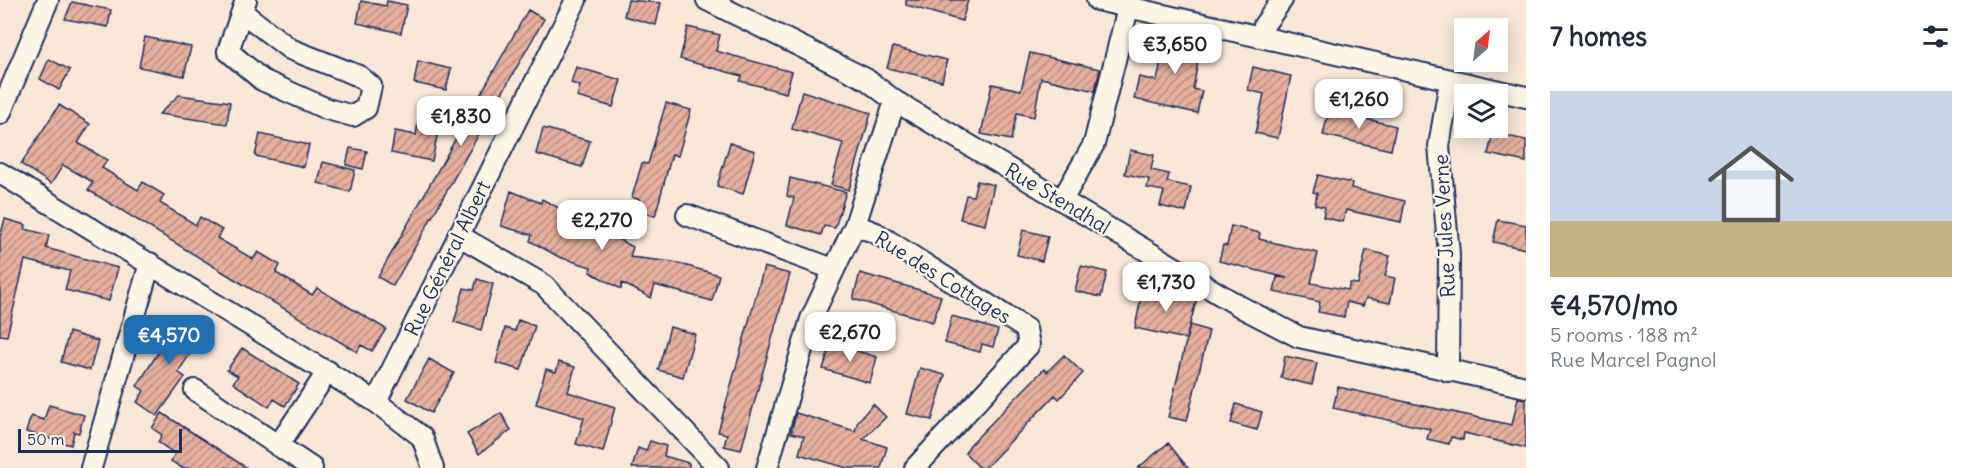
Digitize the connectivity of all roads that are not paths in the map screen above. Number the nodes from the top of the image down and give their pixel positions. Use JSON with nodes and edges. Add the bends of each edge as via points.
{"nodes":[{"id":1,"x":48,"y":0,"type":"edge"},
{"id":2,"x":576,"y":0,"type":"edge"},
{"id":3,"x":707,"y":0,"type":"edge"},
{"id":4,"x":1097,"y":0,"type":"edge"},
{"id":5,"x":1282,"y":0,"type":"edge"},
{"id":6,"x":244,"y":6,"type":"edge"},
{"id":7,"x":1128,"y":8,"type":"junction"},
{"id":8,"x":1262,"y":38,"type":"junction"},
{"id":9,"x":1450,"y":81,"type":"junction"},
{"id":10,"x":1526,"y":98,"type":"edge"},
{"id":11,"x":895,"y":101,"type":"junction"},
{"id":12,"x":0,"y":114,"type":"edge"},
{"id":13,"x":0,"y":173,"type":"edge"},
{"id":14,"x":1062,"y":200,"type":"junction"},
{"id":15,"x":687,"y":215,"type":"dead end"},
{"id":16,"x":855,"y":225,"type":"junction"},
{"id":17,"x":458,"y":235,"type":"junction"},
{"id":18,"x":150,"y":263,"type":"junction"},
{"id":19,"x":833,"y":269,"type":"junction"},
{"id":20,"x":1448,"y":371,"type":"junction"},
{"id":21,"x":328,"y":372,"type":"junction"},
{"id":22,"x":1526,"y":387,"type":"edge"},
{"id":23,"x":195,"y":390,"type":"dead end"},
{"id":24,"x":376,"y":402,"type":"junction"},
{"id":25,"x":278,"y":446,"type":"junction"},
{"id":26,"x":91,"y":468,"type":"edge"},
{"id":27,"x":312,"y":468,"type":"edge"},
{"id":28,"x":433,"y":468,"type":"edge"},
{"id":29,"x":719,"y":468,"type":"edge"},
{"id":30,"x":766,"y":468,"type":"edge"},
{"id":31,"x":915,"y":468,"type":"edge"}],
"edges":[{"from":1,"to":12,"type":"street"},
{"from":2,"to":17,"type":"street","name":"Rue Général Albert"},
{"from":3,"to":11,"type":"street","name":"Rue Stendhal","via":[[866,79]]},
{"from":4,"to":7,"type":"street"},
{"from":5,"to":8,"type":"street","via":[[1264,25]]},
{"from":6,"to":6,"type":"street","via":[[228,51],[262,80],[327,109],[353,116],[366,108],[371,86],[359,76],[290,49]]},
{"from":7,"to":8,"type":"street"},
{"from":7,"to":14,"type":"street","via":[[1094,144]]},
{"from":8,"to":9,"type":"street"},
{"from":9,"to":10,"type":"street"},
{"from":9,"to":20,"type":"street","name":"Rue Jules Verne","via":[[1439,146],[1449,254]]},
{"from":11,"to":14,"type":"street","name":"Rue Stendhal"},
{"from":11,"to":16,"type":"street"},
{"from":13,"to":18,"type":"street"},
{"from":14,"to":20,"type":"street","name":"Rue Stendhal","via":[[1241,307],[1299,337]]},
{"from":15,"to":19,"type":"street"},
{"from":16,"to":19,"type":"street"},
{"from":16,"to":31,"type":"street","name":"Rue des Cottages","via":[[876,233],[1026,328],[1029,345]]},
{"from":17,"to":24,"type":"street","name":"Rue Général Albert"},
{"from":17,"to":29,"type":"street","via":[[544,285]]},
{"from":18,"to":21,"type":"street"},
{"from":18,"to":26,"type":"street"},
{"from":19,"to":30,"type":"street","via":[[812,319]]},
{"from":20,"to":22,"type":"street","name":"Rue Stendhal"},
{"from":21,"to":24,"type":"street"},
{"from":21,"to":25,"type":"street"},
{"from":23,"to":25,"type":"street"},
{"from":24,"to":28,"type":"street","via":[[423,437]]},
{"from":25,"to":27,"type":"street"}]}
